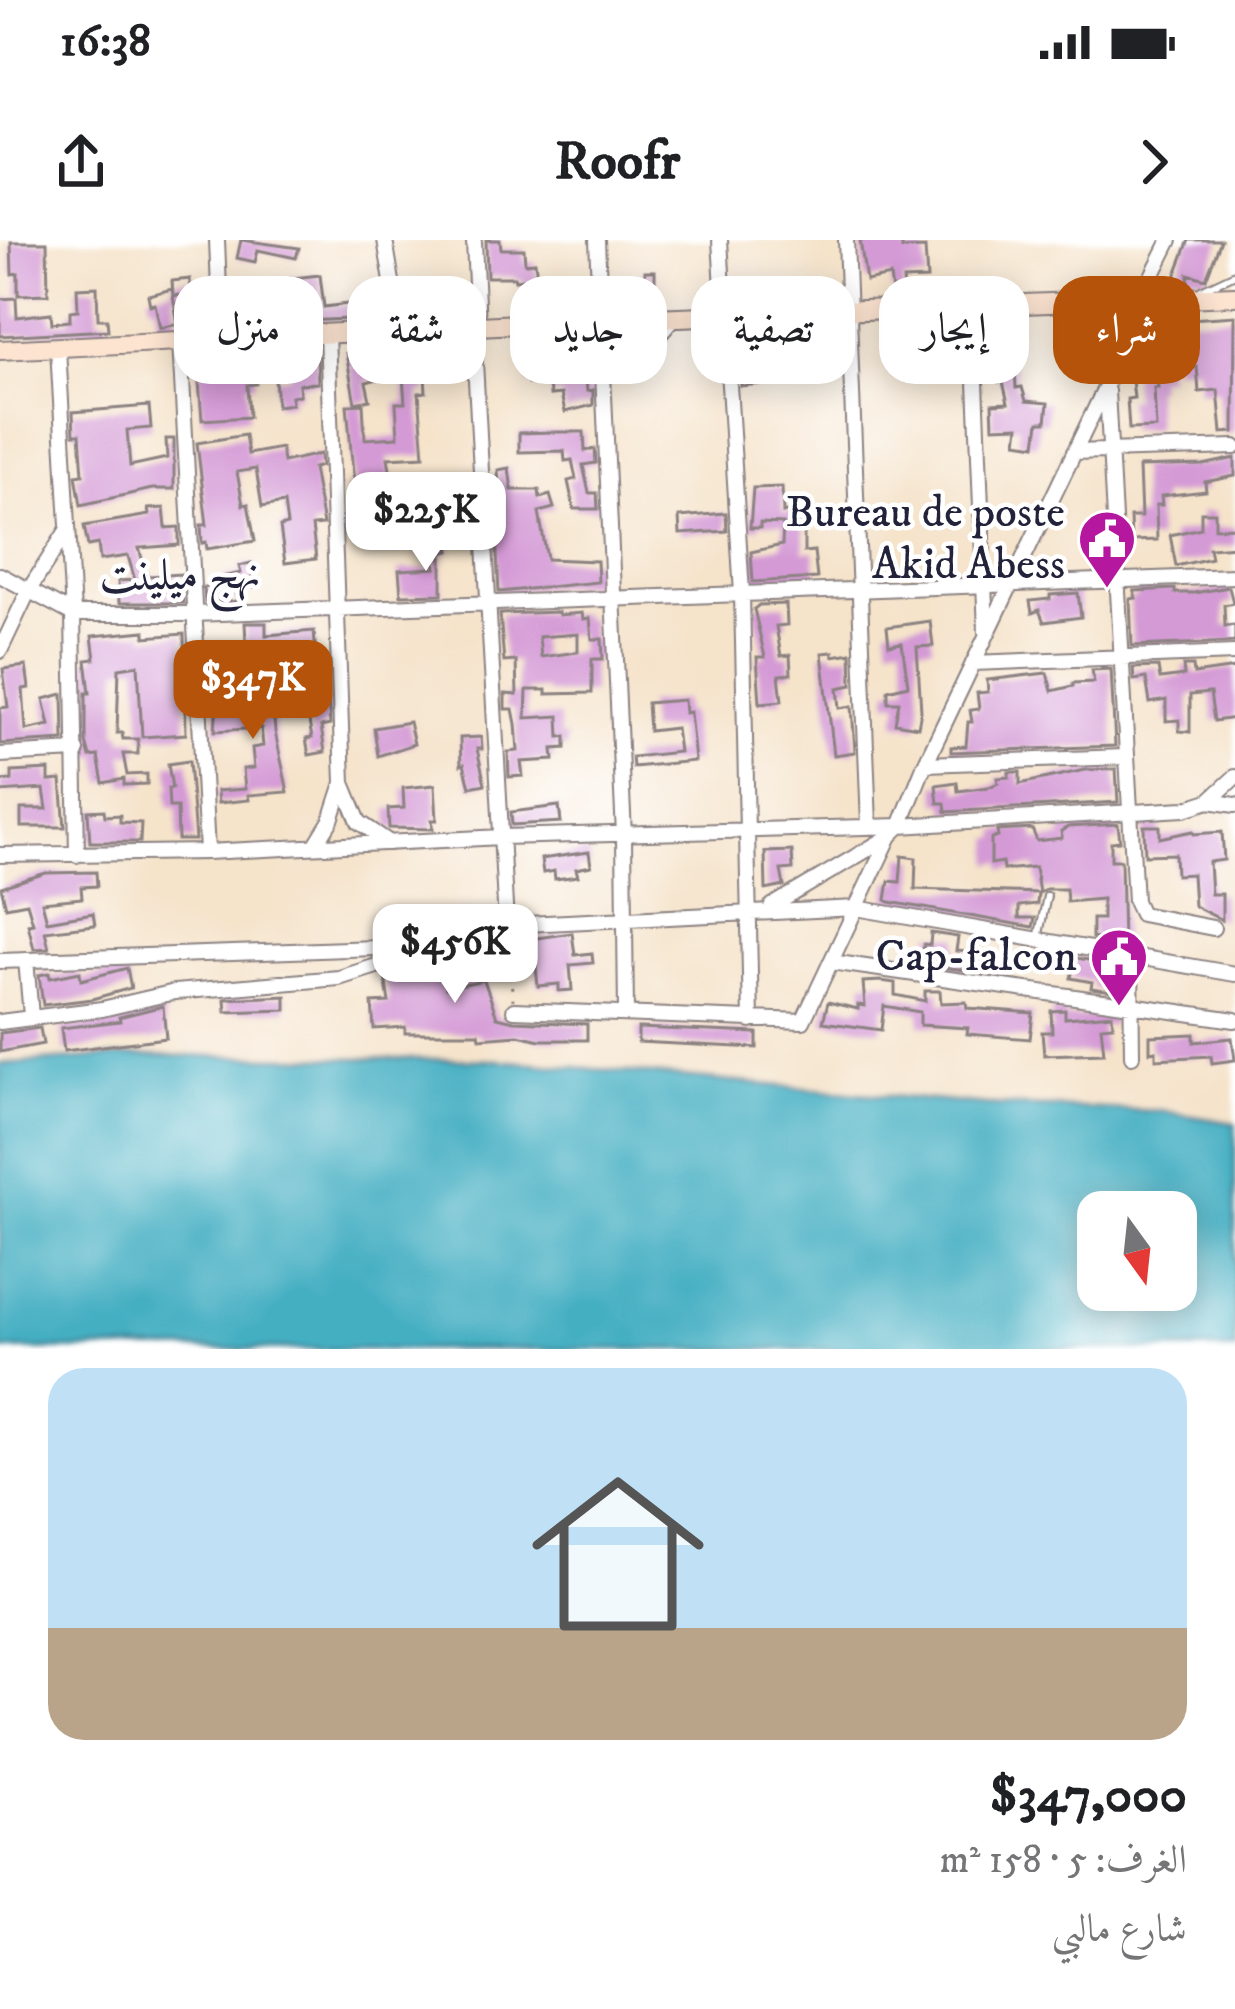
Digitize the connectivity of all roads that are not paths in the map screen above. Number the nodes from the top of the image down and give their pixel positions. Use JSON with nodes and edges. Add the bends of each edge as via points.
{"nodes":[{"id":1,"x":217,"y":240,"type":"edge"},
{"id":2,"x":385,"y":240,"type":"edge"},
{"id":3,"x":597,"y":240,"type":"edge"},
{"id":4,"x":720,"y":240,"type":"edge"},
{"id":5,"x":846,"y":240,"type":"edge"},
{"id":6,"x":1170,"y":240,"type":"edge"},
{"id":7,"x":474,"y":242,"type":"edge"},
{"id":8,"x":1235,"y":274,"type":"edge"},
{"id":9,"x":218,"y":276,"type":"edge"},
{"id":10,"x":391,"y":276,"type":"edge"},
{"id":11,"x":472,"y":276,"type":"edge"},
{"id":12,"x":598,"y":276,"type":"edge"},
{"id":13,"x":723,"y":276,"type":"edge"},
{"id":14,"x":848,"y":276,"type":"edge"},
{"id":15,"x":1152,"y":276,"type":"edge"},
{"id":16,"x":1200,"y":291,"type":"edge"},
{"id":17,"x":1235,"y":296,"type":"edge"},
{"id":18,"x":1200,"y":297,"type":"edge"},
{"id":19,"x":691,"y":316,"type":"edge"},
{"id":20,"x":667,"y":317,"type":"edge"},
{"id":21,"x":679,"y":317,"type":"junction"},
{"id":22,"x":347,"y":328,"type":"edge"},
{"id":23,"x":323,"y":332,"type":"edge"},
{"id":24,"x":327,"y":332,"type":"junction"},
{"id":25,"x":667,"y":332,"type":"edge"},
{"id":26,"x":174,"y":341,"type":"edge"},
{"id":27,"x":58,"y":347,"type":"junction"},
{"id":28,"x":0,"y":350,"type":"edge"},
{"id":29,"x":182,"y":384,"type":"edge"},
{"id":30,"x":473,"y":384,"type":"edge"},
{"id":31,"x":603,"y":384,"type":"edge"},
{"id":32,"x":730,"y":384,"type":"edge"},
{"id":33,"x":851,"y":384,"type":"edge"},
{"id":34,"x":977,"y":384,"type":"edge"},
{"id":35,"x":1106,"y":386,"type":"joint"},
{"id":36,"x":1235,"y":447,"type":"edge"},
{"id":37,"x":1110,"y":450,"type":"junction"},
{"id":38,"x":1074,"y":452,"type":"junction"},
{"id":39,"x":66,"y":532,"type":"junction"},
{"id":40,"x":0,"y":575,"type":"edge"},
{"id":41,"x":1235,"y":576,"type":"edge"},
{"id":42,"x":1116,"y":580,"type":"junction"},
{"id":43,"x":986,"y":584,"type":"junction"},
{"id":44,"x":1011,"y":584,"type":"junction"},
{"id":45,"x":29,"y":590,"type":"junction"},
{"id":46,"x":858,"y":590,"type":"junction"},
{"id":47,"x":742,"y":594,"type":"junction"},
{"id":48,"x":613,"y":598,"type":"junction"},
{"id":49,"x":486,"y":602,"type":"junction"},
{"id":50,"x":337,"y":608,"type":"junction"},
{"id":51,"x":74,"y":614,"type":"junction"},
{"id":52,"x":193,"y":614,"type":"junction"},
{"id":53,"x":986,"y":637,"type":"junction"},
{"id":54,"x":0,"y":651,"type":"edge"},
{"id":55,"x":1235,"y":653,"type":"edge"},
{"id":56,"x":1120,"y":658,"type":"junction"},
{"id":57,"x":973,"y":663,"type":"junction"},
{"id":58,"x":77,"y":751,"type":"junction"},
{"id":59,"x":0,"y":755,"type":"edge"},
{"id":60,"x":1125,"y":757,"type":"junction"},
{"id":61,"x":925,"y":764,"type":"junction"},
{"id":62,"x":1235,"y":777,"type":"edge"},
{"id":63,"x":343,"y":783,"type":"junction"},
{"id":64,"x":1209,"y":801,"type":"junction"},
{"id":65,"x":1235,"y":805,"type":"edge"},
{"id":66,"x":1127,"y":812,"type":"junction"},
{"id":67,"x":869,"y":825,"type":"junction"},
{"id":68,"x":748,"y":831,"type":"junction"},
{"id":69,"x":895,"y":831,"type":"junction"},
{"id":70,"x":624,"y":836,"type":"junction"},
{"id":71,"x":502,"y":837,"type":"junction"},
{"id":72,"x":390,"y":843,"type":"junction"},
{"id":73,"x":315,"y":846,"type":"junction"},
{"id":74,"x":207,"y":852,"type":"junction"},
{"id":75,"x":0,"y":855,"type":"edge"},
{"id":76,"x":77,"y":855,"type":"junction"},
{"id":77,"x":1048,"y":896,"type":"dead end"},
{"id":78,"x":856,"y":908,"type":"junction"},
{"id":79,"x":755,"y":911,"type":"junction"},
{"id":80,"x":624,"y":917,"type":"junction"},
{"id":81,"x":506,"y":925,"type":"junction"},
{"id":82,"x":1213,"y":928,"type":"dead end"},
{"id":83,"x":427,"y":933,"type":"junction"},
{"id":84,"x":1037,"y":939,"type":"junction"},
{"id":85,"x":1131,"y":956,"type":"junction"},
{"id":86,"x":26,"y":960,"type":"junction"},
{"id":87,"x":0,"y":961,"type":"edge"},
{"id":88,"x":831,"y":962,"type":"junction"},
{"id":89,"x":1235,"y":974,"type":"edge"},
{"id":90,"x":1132,"y":1004,"type":"junction"},
{"id":91,"x":514,"y":1010,"type":"road end"},
{"id":92,"x":626,"y":1014,"type":"junction"},
{"id":93,"x":31,"y":1016,"type":"junction"},
{"id":94,"x":1235,"y":1020,"type":"edge"},
{"id":95,"x":751,"y":1021,"type":"junction"},
{"id":96,"x":0,"y":1022,"type":"edge"},
{"id":97,"x":1132,"y":1056,"type":"dead end"}],
"edges":[{"from":1,"to":9,"type":"street"},
{"from":2,"to":10,"type":"street"},
{"from":3,"to":12,"type":"street"},
{"from":4,"to":13,"type":"street"},
{"from":5,"to":14,"type":"street"},
{"from":6,"to":15,"type":"street"},
{"from":7,"to":11,"type":"street"},
{"from":8,"to":16,"type":"lane"},
{"from":17,"to":18,"type":"main road"},
{"from":19,"to":21,"type":"main road"},
{"from":20,"to":21,"type":"main road"},
{"from":21,"to":25,"type":"lane"},
{"from":22,"to":24,"type":"main road"},
{"from":23,"to":24,"type":"main road"},
{"from":24,"to":50,"type":"street"},
{"from":26,"to":27,"type":"main road"},
{"from":27,"to":28,"type":"main road"},
{"from":27,"to":39,"type":"street"},
{"from":29,"to":52,"type":"street"},
{"from":30,"to":49,"type":"street"},
{"from":31,"to":48,"type":"street"},
{"from":32,"to":47,"type":"street"},
{"from":33,"to":46,"type":"street"},
{"from":34,"to":43,"type":"street"},
{"from":35,"to":37,"type":"street"},
{"from":35,"to":38,"type":"street"},
{"from":36,"to":37,"type":"street"},
{"from":37,"to":38,"type":"street"},
{"from":37,"to":42,"type":"street"},
{"from":38,"to":44,"type":"street"},
{"from":39,"to":45,"type":"street"},
{"from":39,"to":51,"type":"street"},
{"from":40,"to":45,"type":"street","name":"نهج ميلينت"},
{"from":41,"to":42,"type":"street","name":"نهج ميلينت"},
{"from":42,"to":44,"type":"street","name":"نهج ميلينت"},
{"from":42,"to":56,"type":"street"},
{"from":43,"to":44,"type":"street","name":"نهج ميلينت"},
{"from":43,"to":46,"type":"street","name":"نهج ميلينت"},
{"from":43,"to":53,"type":"street"},
{"from":44,"to":53,"type":"street"},
{"from":45,"to":51,"type":"street","name":"نهج ميلينت"},
{"from":45,"to":54,"type":"street"},
{"from":46,"to":47,"type":"street","name":"نهج ميلينت"},
{"from":46,"to":67,"type":"street"},
{"from":47,"to":48,"type":"street","name":"نهج ميلينت"},
{"from":47,"to":68,"type":"street"},
{"from":48,"to":49,"type":"street","name":"نهج ميلينت"},
{"from":48,"to":70,"type":"street"},
{"from":49,"to":50,"type":"street","name":"نهج ميلينت"},
{"from":49,"to":71,"type":"street"},
{"from":50,"to":52,"type":"street","name":"نهج ميلينت"},
{"from":50,"to":63,"type":"street"},
{"from":51,"to":52,"type":"street","name":"نهج ميلينت"},
{"from":51,"to":58,"type":"street"},
{"from":52,"to":74,"type":"street"},
{"from":53,"to":57,"type":"street"},
{"from":55,"to":56,"type":"street"},
{"from":56,"to":57,"type":"street"},
{"from":56,"to":60,"type":"street"},
{"from":57,"to":61,"type":"street"},
{"from":58,"to":59,"type":"street"},
{"from":58,"to":76,"type":"street"},
{"from":60,"to":61,"type":"street"},
{"from":60,"to":66,"type":"street"},
{"from":61,"to":69,"type":"street"},
{"from":62,"to":64,"type":"street"},
{"from":63,"to":72,"type":"street","via":[[359,822]]},
{"from":63,"to":73,"type":"street"},
{"from":64,"to":65,"type":"street"},
{"from":64,"to":66,"type":"street"},
{"from":66,"to":69,"type":"street"},
{"from":66,"to":82,"type":"street","via":[[1136,908]]},
{"from":67,"to":68,"type":"street"},
{"from":67,"to":69,"type":"street"},
{"from":68,"to":70,"type":"street"},
{"from":68,"to":79,"type":"street"},
{"from":69,"to":78,"type":"street"},
{"from":69,"to":79,"type":"street"},
{"from":70,"to":71,"type":"street"},
{"from":70,"to":80,"type":"street"},
{"from":71,"to":72,"type":"street"},
{"from":71,"to":81,"type":"street"},
{"from":72,"to":73,"type":"street"},
{"from":73,"to":74,"type":"street"},
{"from":74,"to":76,"type":"street"},
{"from":75,"to":76,"type":"street"},
{"from":77,"to":84,"type":"lane"},
{"from":78,"to":79,"type":"street"},
{"from":78,"to":84,"type":"street"},
{"from":78,"to":88,"type":"street"},
{"from":79,"to":80,"type":"street"},
{"from":79,"to":95,"type":"street"},
{"from":80,"to":81,"type":"street"},
{"from":80,"to":92,"type":"street"},
{"from":81,"to":83,"type":"street"},
{"from":83,"to":86,"type":"street","via":[[376,948]]},
{"from":83,"to":93,"type":"street","via":[[402,958],[339,977]]},
{"from":84,"to":85,"type":"street"},
{"from":85,"to":89,"type":"street"},
{"from":85,"to":90,"type":"street"},
{"from":86,"to":87,"type":"street"},
{"from":86,"to":93,"type":"street"},
{"from":88,"to":90,"type":"street"},
{"from":88,"to":95,"type":"street","via":[[803,1021]]},
{"from":90,"to":94,"type":"street"},
{"from":90,"to":97,"type":"street"},
{"from":91,"to":92,"type":"street"},
{"from":92,"to":95,"type":"street"},
{"from":93,"to":96,"type":"street"}]}
